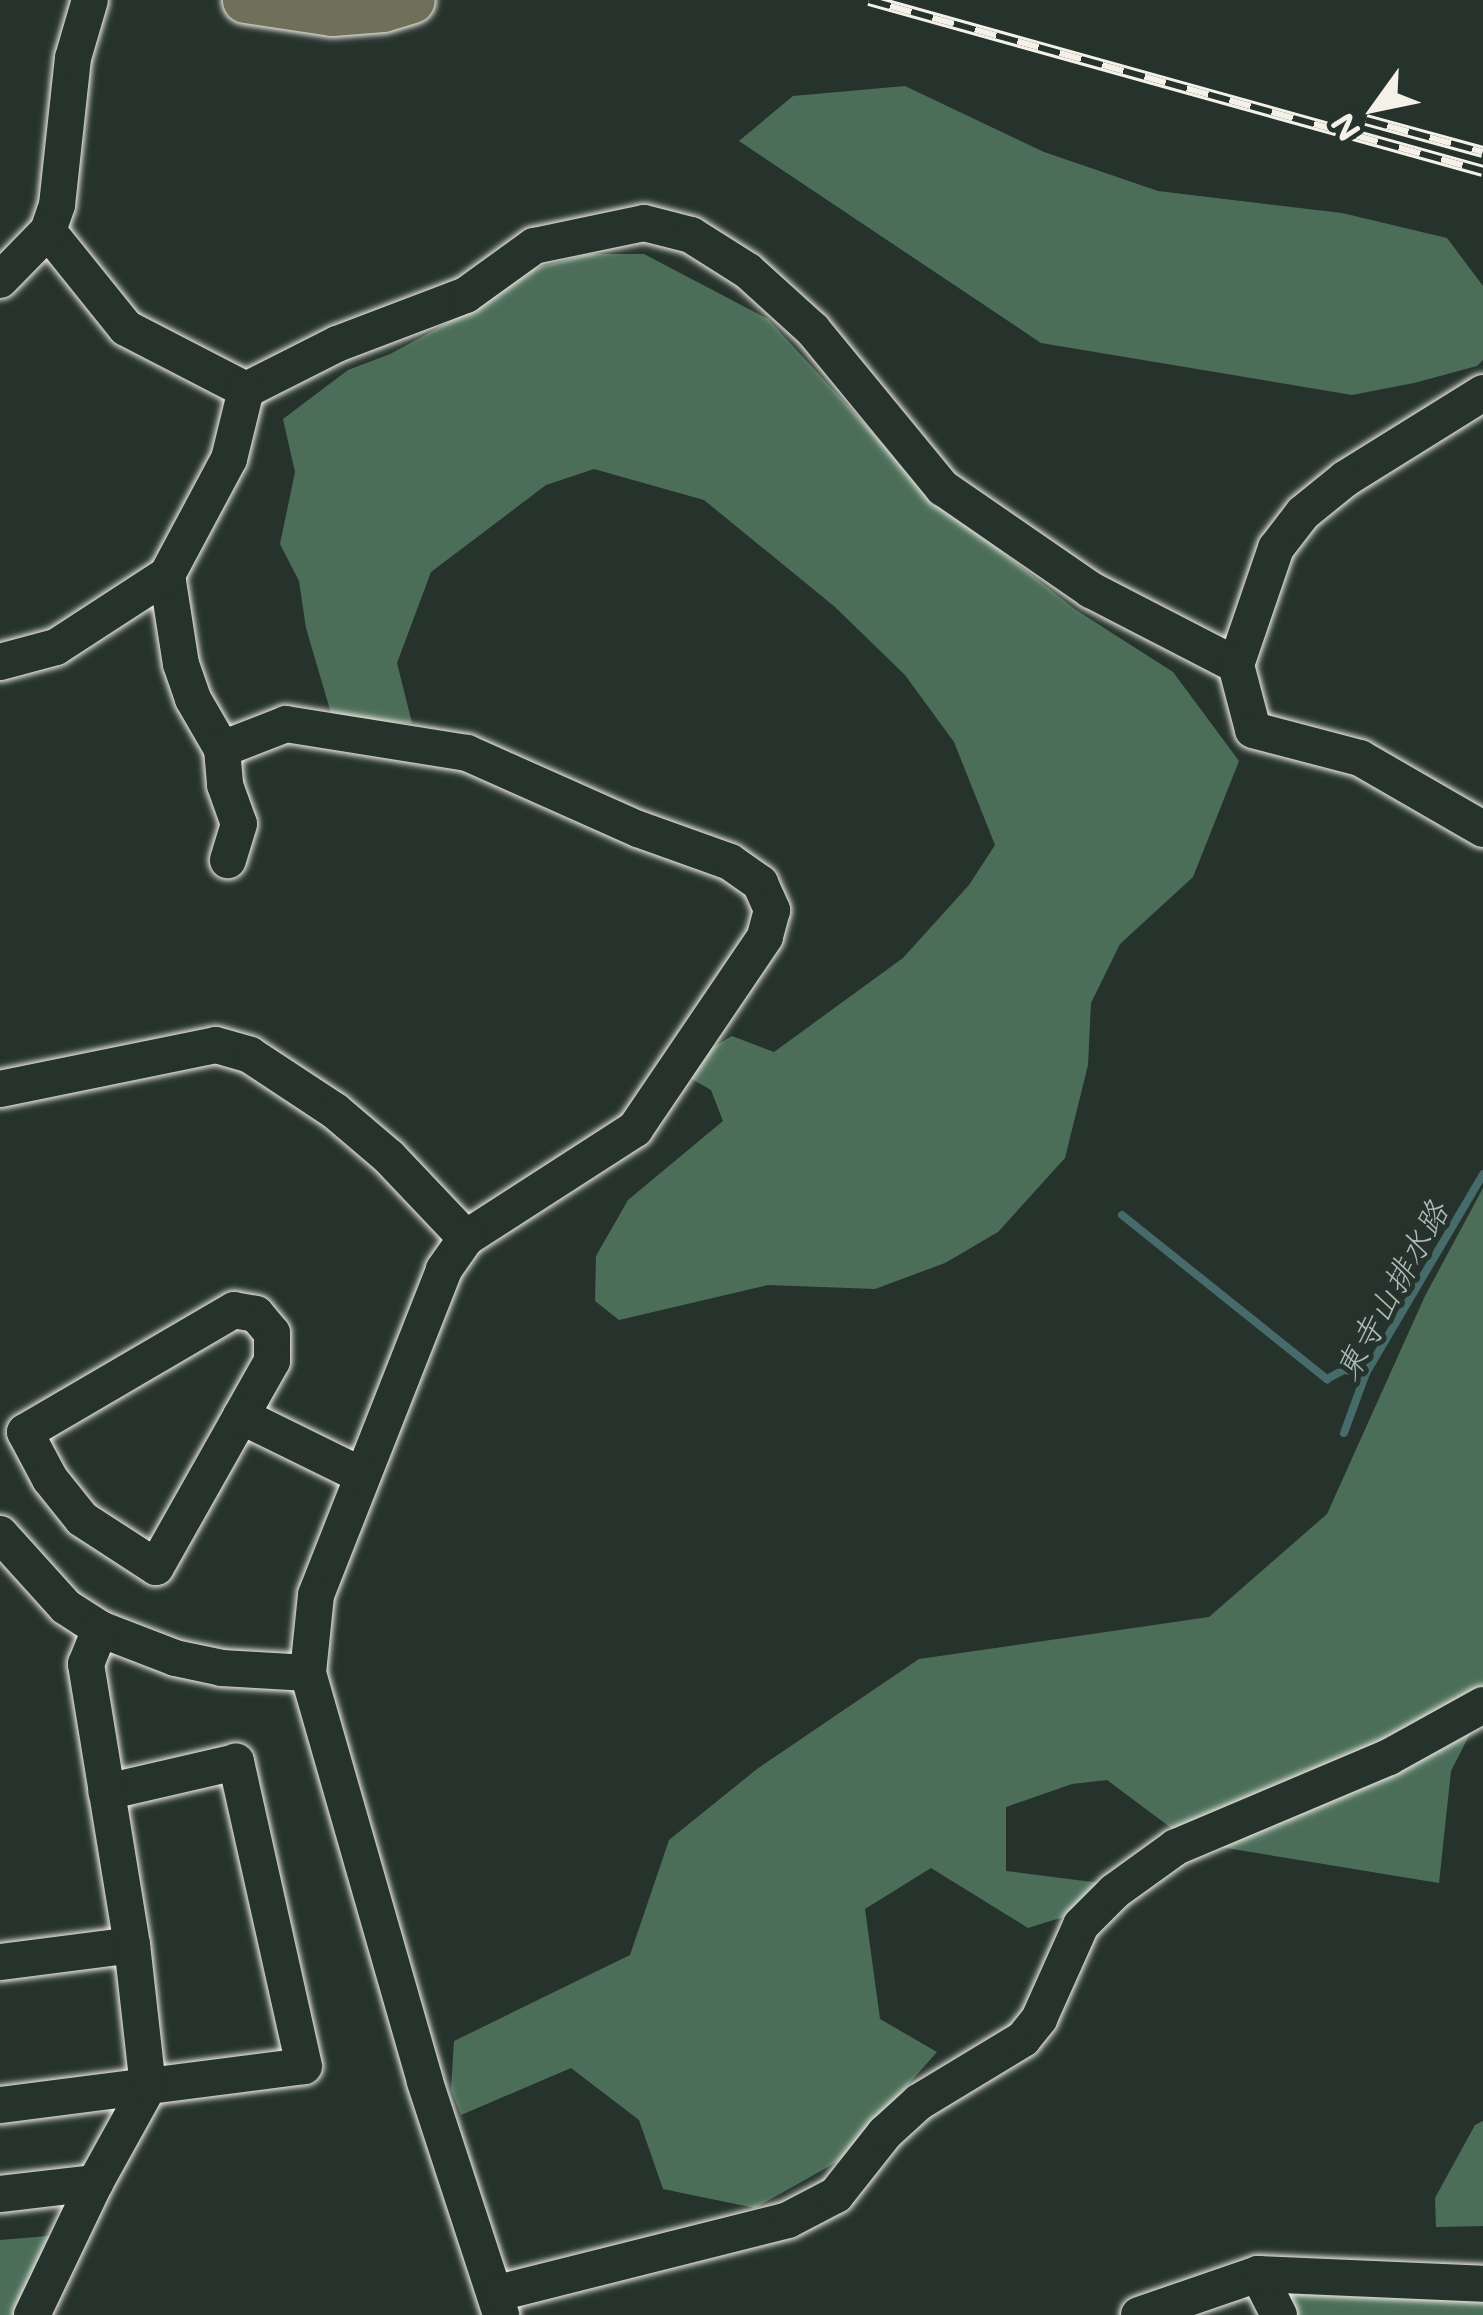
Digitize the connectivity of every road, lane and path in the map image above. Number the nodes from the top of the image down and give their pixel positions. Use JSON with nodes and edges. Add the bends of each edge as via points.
{"nodes":[{"id":1,"x":90,"y":0,"type":"edge"},
{"id":2,"x":245,"y":0,"type":"edge"},
{"id":3,"x":412,"y":0,"type":"edge"},
{"id":4,"x":48,"y":231,"type":"junction"},
{"id":5,"x":0,"y":280,"type":"edge"},
{"id":6,"x":246,"y":390,"type":"junction"},
{"id":7,"x":1483,"y":393,"type":"edge"},
{"id":8,"x":166,"y":575,"type":"junction"},
{"id":9,"x":0,"y":662,"type":"edge"},
{"id":10,"x":1235,"y":665,"type":"junction"},
{"id":11,"x":222,"y":749,"type":"junction"},
{"id":12,"x":1483,"y":829,"type":"edge"},
{"id":13,"x":228,"y":860,"type":"dead end"},
{"id":14,"x":0,"y":1089,"type":"edge"},
{"id":15,"x":466,"y":1238,"type":"junction"},
{"id":16,"x":241,"y":1416,"type":"junction"},
{"id":17,"x":361,"y":1474,"type":"junction"},
{"id":18,"x":0,"y":1534,"type":"edge"},
{"id":19,"x":100,"y":1629,"type":"junction"},
{"id":20,"x":308,"y":1673,"type":"junction"},
{"id":21,"x":1483,"y":1705,"type":"edge"},
{"id":22,"x":106,"y":1792,"type":"junction"},
{"id":23,"x":131,"y":1945,"type":"junction"},
{"id":24,"x":0,"y":1962,"type":"edge"},
{"id":25,"x":148,"y":2087,"type":"junction"},
{"id":26,"x":0,"y":2104,"type":"edge"},
{"id":27,"x":94,"y":2183,"type":"junction"},
{"id":28,"x":0,"y":2194,"type":"edge"},
{"id":29,"x":1258,"y":2274,"type":"junction"},
{"id":30,"x":1483,"y":2284,"type":"edge"},
{"id":31,"x":500,"y":2304,"type":"edge"},
{"id":32,"x":32,"y":2315,"type":"edge"},
{"id":33,"x":1139,"y":2315,"type":"edge"},
{"id":34,"x":1279,"y":2315,"type":"edge"}],
"edges":[{"from":1,"to":4,"type":"street","via":[[73,58]]},
{"from":2,"to":3,"type":"main road","via":[[332,13]]},
{"from":4,"to":5,"type":"street"},
{"from":4,"to":6,"type":"street","via":[[126,328]]},
{"from":6,"to":8,"type":"street","via":[[229,459]]},
{"from":6,"to":10,"type":"street","via":[[466,295],[534,246],[644,223],[691,235],[748,271],[813,330],[943,488],[1091,590]]},
{"from":7,"to":10,"type":"street","via":[[1303,513],[1276,548]]},
{"from":8,"to":9,"type":"street","via":[[56,647]]},
{"from":8,"to":11,"type":"street","via":[[193,699]]},
{"from":10,"to":12,"type":"street","via":[[1253,730],[1360,758]]},
{"from":11,"to":13,"type":"street","via":[[239,824]]},
{"from":11,"to":15,"type":"street","via":[[286,724],[466,753],[730,862],[760,883],[772,910],[765,937],[635,1130]]},
{"from":14,"to":15,"type":"street","via":[[216,1045],[250,1055],[389,1156]]},
{"from":15,"to":17,"type":"street","via":[[444,1270]]},
{"from":16,"to":16,"type":"street","via":[[156,1567],[82,1519],[25,1432],[234,1310],[256,1314],[272,1333],[272,1361]]},
{"from":16,"to":17,"type":"street"},
{"from":17,"to":20,"type":"street","via":[[316,1595]]},
{"from":18,"to":19,"type":"street","via":[[66,1607]]},
{"from":19,"to":20,"type":"street","via":[[222,1668]]},
{"from":19,"to":22,"type":"street","via":[[86,1664]]},
{"from":20,"to":31,"type":"street","via":[[425,2082]]},
{"from":21,"to":31,"type":"street","via":[[1389,1756],[1177,1847],[1114,1891],[1081,1925],[1023,2039],[920,2102],[836,2195],[788,2220]]},
{"from":22,"to":23,"type":"street"},
{"from":22,"to":25,"type":"street","via":[[236,1762],[304,2066]]},
{"from":23,"to":24,"type":"street"},
{"from":23,"to":25,"type":"street"},
{"from":25,"to":26,"type":"street"},
{"from":25,"to":27,"type":"street"},
{"from":27,"to":28,"type":"street"},
{"from":27,"to":32,"type":"street"},
{"from":29,"to":30,"type":"street"},
{"from":29,"to":33,"type":"street"},
{"from":29,"to":34,"type":"street"}]}
